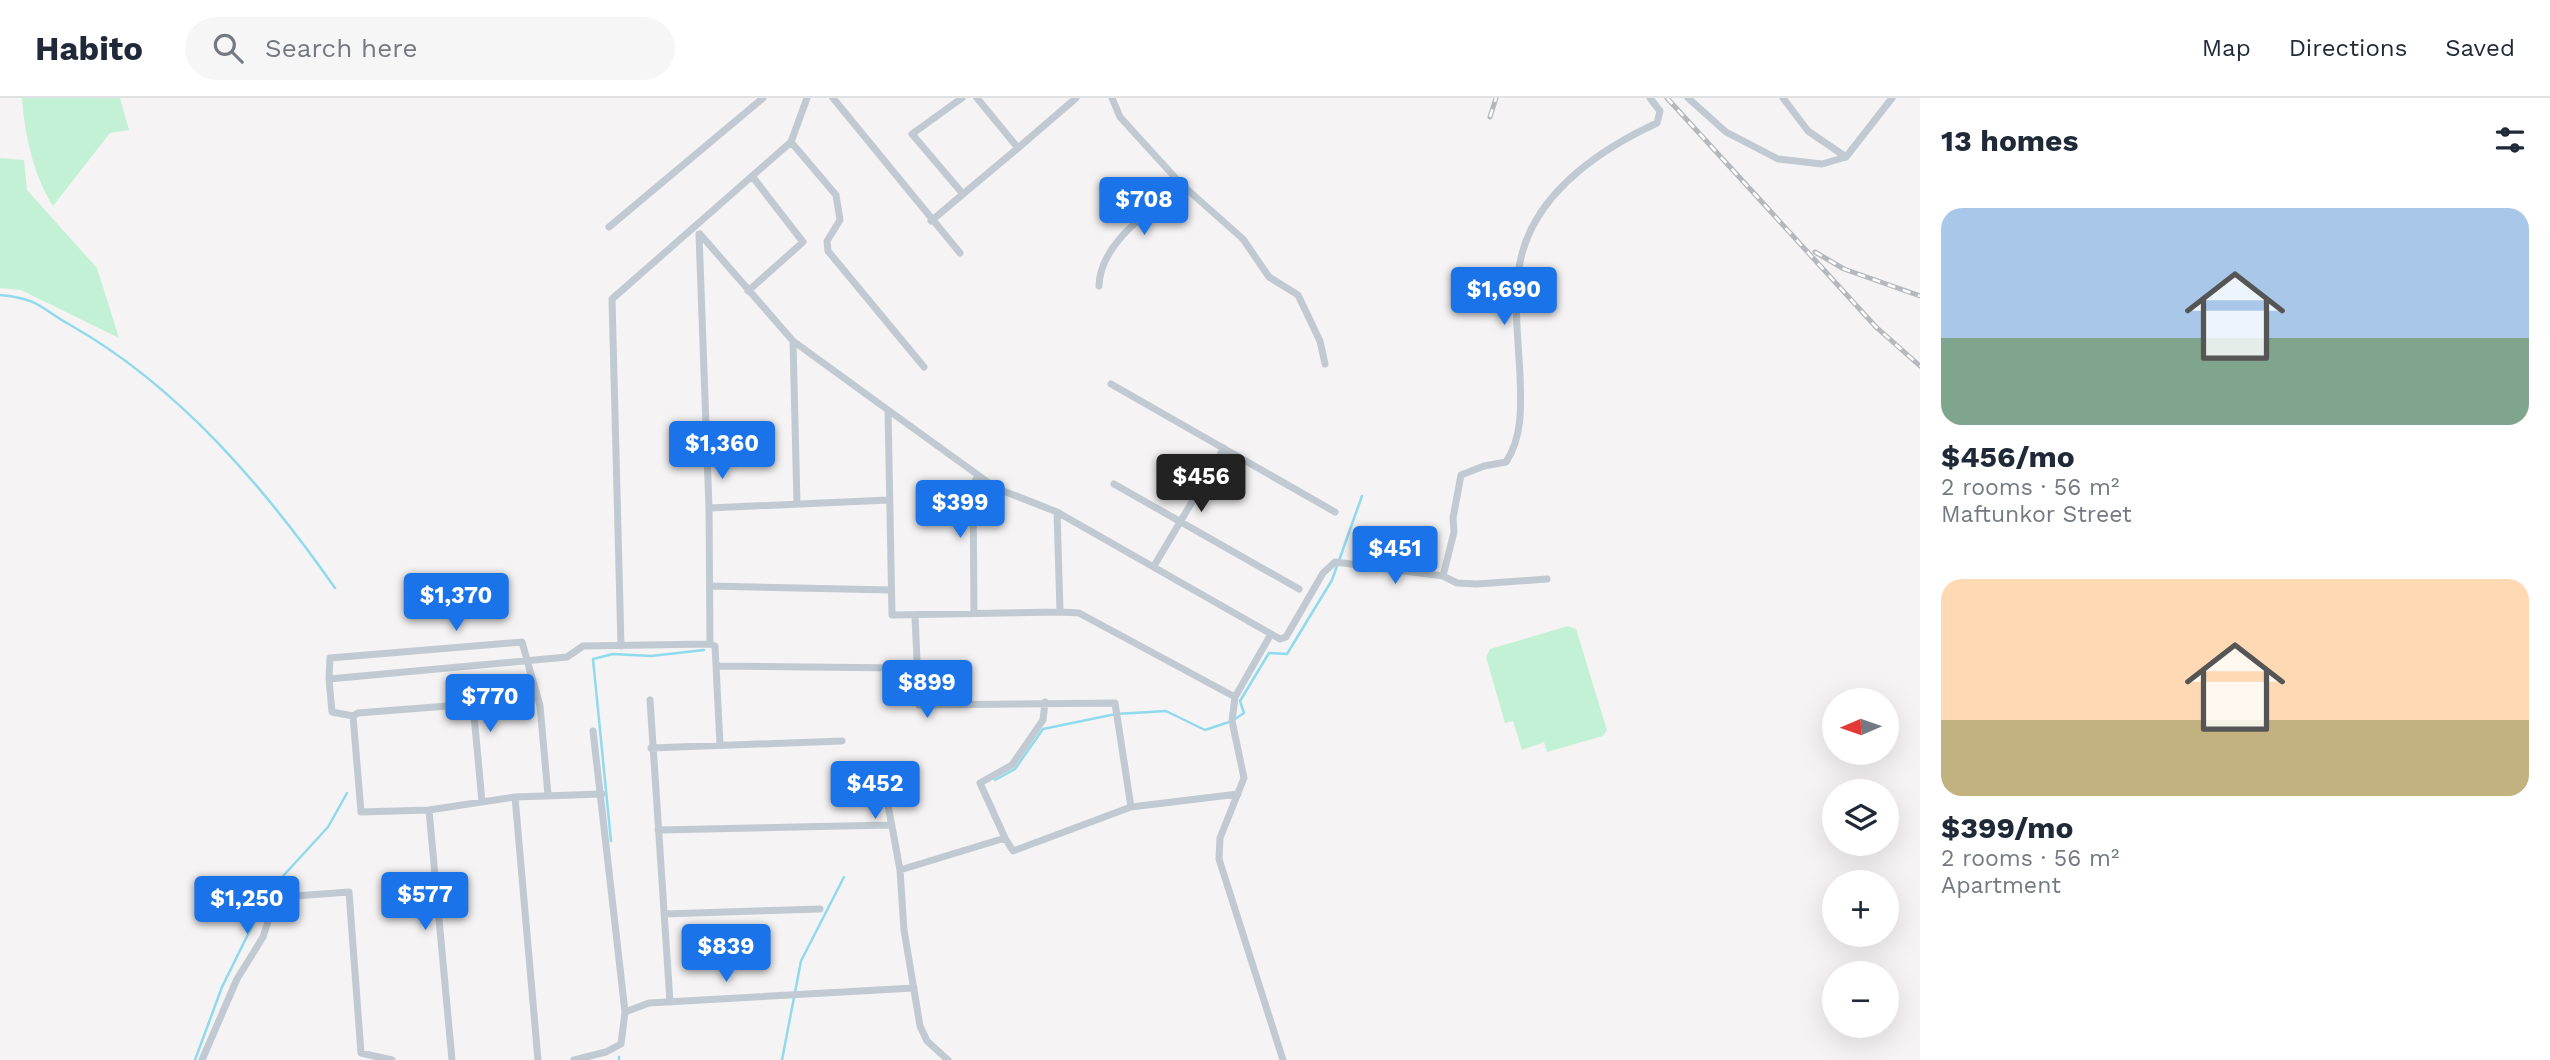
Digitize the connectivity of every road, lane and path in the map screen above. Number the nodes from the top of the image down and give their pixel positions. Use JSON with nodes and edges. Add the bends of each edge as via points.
{"nodes":[{"id":1,"x":763,"y":98,"type":"edge"},
{"id":2,"x":807,"y":98,"type":"edge"},
{"id":3,"x":833,"y":98,"type":"edge"},
{"id":4,"x":962,"y":98,"type":"edge"},
{"id":5,"x":977,"y":98,"type":"edge"},
{"id":6,"x":1076,"y":98,"type":"edge"},
{"id":7,"x":1112,"y":98,"type":"edge"},
{"id":8,"x":1650,"y":98,"type":"edge"},
{"id":9,"x":1688,"y":98,"type":"edge"},
{"id":10,"x":1783,"y":98,"type":"edge"},
{"id":11,"x":1892,"y":98,"type":"edge"},
{"id":12,"x":791,"y":142,"type":"junction"},
{"id":13,"x":1018,"y":148,"type":"junction"},
{"id":14,"x":1846,"y":157,"type":"junction"},
{"id":15,"x":752,"y":176,"type":"junction"},
{"id":16,"x":1181,"y":184,"type":"junction"},
{"id":17,"x":963,"y":194,"type":"junction"},
{"id":18,"x":931,"y":221,"type":"junction"},
{"id":19,"x":694,"y":224,"type":"junction"},
{"id":20,"x":609,"y":227,"type":"dead end"},
{"id":21,"x":699,"y":234,"type":"junction"},
{"id":22,"x":960,"y":253,"type":"dead end"},
{"id":23,"x":1099,"y":286,"type":"dead end"},
{"id":24,"x":748,"y":290,"type":"junction"},
{"id":25,"x":793,"y":341,"type":"junction"},
{"id":26,"x":1325,"y":364,"type":"dead end"},
{"id":27,"x":924,"y":367,"type":"dead end"},
{"id":28,"x":1111,"y":384,"type":"dead end"},
{"id":29,"x":888,"y":410,"type":"junction"},
{"id":30,"x":1224,"y":448,"type":"junction"},
{"id":31,"x":978,"y":475,"type":"junction"},
{"id":32,"x":1114,"y":484,"type":"dead end"},
{"id":33,"x":888,"y":500,"type":"junction"},
{"id":34,"x":797,"y":504,"type":"junction"},
{"id":35,"x":709,"y":508,"type":"junction"},
{"id":36,"x":1057,"y":512,"type":"junction"},
{"id":37,"x":1335,"y":512,"type":"dead end"},
{"id":38,"x":1181,"y":522,"type":"junction"},
{"id":39,"x":1154,"y":566,"type":"junction"},
{"id":40,"x":1443,"y":576,"type":"junction"},
{"id":41,"x":1547,"y":579,"type":"dead end"},
{"id":42,"x":709,"y":586,"type":"junction"},
{"id":43,"x":1298,"y":589,"type":"dead end"},
{"id":44,"x":891,"y":590,"type":"junction"},
{"id":45,"x":1060,"y":612,"type":"junction"},
{"id":46,"x":974,"y":613,"type":"junction"},
{"id":47,"x":915,"y":616,"type":"junction"},
{"id":48,"x":1271,"y":634,"type":"junction"},
{"id":49,"x":710,"y":644,"type":"junction"},
{"id":50,"x":621,"y":646,"type":"junction"},
{"id":51,"x":528,"y":661,"type":"junction"},
{"id":52,"x":717,"y":666,"type":"junction"},
{"id":53,"x":901,"y":668,"type":"dead end"},
{"id":54,"x":329,"y":679,"type":"junction"},
{"id":55,"x":535,"y":697,"type":"junction"},
{"id":56,"x":1235,"y":697,"type":"junction"},
{"id":57,"x":650,"y":700,"type":"dead end"},
{"id":58,"x":1045,"y":702,"type":"junction"},
{"id":59,"x":473,"y":704,"type":"junction"},
{"id":60,"x":353,"y":716,"type":"junction"},
{"id":61,"x":593,"y":731,"type":"dead end"},
{"id":62,"x":842,"y":741,"type":"dead end"},
{"id":63,"x":720,"y":745,"type":"junction"},
{"id":64,"x":651,"y":748,"type":"junction"},
{"id":65,"x":881,"y":767,"type":"dead end"},
{"id":66,"x":602,"y":794,"type":"junction"},
{"id":67,"x":1238,"y":794,"type":"junction"},
{"id":68,"x":548,"y":795,"type":"junction"},
{"id":69,"x":515,"y":797,"type":"junction"},
{"id":70,"x":482,"y":802,"type":"junction"},
{"id":71,"x":1131,"y":807,"type":"junction"},
{"id":72,"x":429,"y":810,"type":"junction"},
{"id":73,"x":890,"y":825,"type":"junction"},
{"id":74,"x":658,"y":830,"type":"junction"},
{"id":75,"x":1005,"y":838,"type":"junction"},
{"id":76,"x":900,"y":870,"type":"junction"},
{"id":77,"x":820,"y":909,"type":"dead end"},
{"id":78,"x":664,"y":914,"type":"junction"},
{"id":79,"x":914,"y":988,"type":"junction"},
{"id":80,"x":670,"y":1002,"type":"junction"},
{"id":81,"x":625,"y":1012,"type":"junction"},
{"id":82,"x":202,"y":1060,"type":"edge"},
{"id":83,"x":392,"y":1060,"type":"edge"},
{"id":84,"x":452,"y":1060,"type":"edge"},
{"id":85,"x":538,"y":1060,"type":"edge"},
{"id":86,"x":574,"y":1060,"type":"edge"},
{"id":87,"x":948,"y":1060,"type":"edge"},
{"id":88,"x":1283,"y":1060,"type":"edge"}],
"edges":[{"from":1,"to":20,"type":"street"},
{"from":2,"to":12,"type":"street"},
{"from":3,"to":18,"type":"street"},
{"from":4,"to":17,"type":"street","via":[[912,134]]},
{"from":5,"to":13,"type":"street"},
{"from":6,"to":13,"type":"street"},
{"from":7,"to":16,"type":"street","via":[[1120,117]]},
{"from":8,"to":40,"type":"street","via":[[1660,111],[1657,123],[1580,169],[1541,210],[1523,248],[1517,297],[1521,403],[1515,448],[1506,462],[1461,475]]},
{"from":9,"to":14,"type":"street","via":[[1726,132],[1778,159],[1822,164]]},
{"from":10,"to":14,"type":"street","via":[[1808,131]]},
{"from":11,"to":14,"type":"street"},
{"from":12,"to":15,"type":"street"},
{"from":12,"to":27,"type":"street","via":[[836,195],[840,220],[827,241],[828,251]]},
{"from":13,"to":17,"type":"street"},
{"from":15,"to":19,"type":"street"},
{"from":15,"to":24,"type":"street","via":[[803,242]]},
{"from":16,"to":23,"type":"street","via":[[1112,247],[1099,266]]},
{"from":16,"to":26,"type":"street","via":[[1243,239],[1269,276],[1298,295],[1320,341]]},
{"from":17,"to":18,"type":"street"},
{"from":18,"to":22,"type":"street"},
{"from":19,"to":21,"type":"street"},
{"from":19,"to":50,"type":"street","via":[[615,293],[611,304]]},
{"from":21,"to":24,"type":"street"},
{"from":21,"to":35,"type":"street"},
{"from":24,"to":25,"type":"street"},
{"from":25,"to":29,"type":"street"},
{"from":25,"to":34,"type":"street"},
{"from":28,"to":30,"type":"street"},
{"from":29,"to":31,"type":"street"},
{"from":29,"to":33,"type":"street"},
{"from":30,"to":37,"type":"street"},
{"from":30,"to":38,"type":"street"},
{"from":31,"to":36,"type":"street","via":[[996,488]]},
{"from":31,"to":46,"type":"street","via":[[973,486]]},
{"from":32,"to":38,"type":"street"},
{"from":33,"to":34,"type":"street"},
{"from":33,"to":44,"type":"street"},
{"from":34,"to":35,"type":"street"},
{"from":35,"to":42,"type":"street"},
{"from":36,"to":39,"type":"street"},
{"from":36,"to":45,"type":"street"},
{"from":38,"to":39,"type":"street"},
{"from":38,"to":43,"type":"street"},
{"from":39,"to":48,"type":"street"},
{"from":40,"to":41,"type":"street","via":[[1457,583],[1477,584]]},
{"from":40,"to":48,"type":"street","via":[[1335,562],[1286,636],[1280,639]]},
{"from":42,"to":44,"type":"street"},
{"from":42,"to":49,"type":"street"},
{"from":44,"to":47,"type":"street","via":[[892,615]]},
{"from":45,"to":46,"type":"street"},
{"from":45,"to":56,"type":"street","via":[[1079,613]]},
{"from":46,"to":47,"type":"street"},
{"from":47,"to":58,"type":"street","via":[[919,705]]},
{"from":48,"to":56,"type":"street"},
{"from":49,"to":50,"type":"street"},
{"from":49,"to":52,"type":"street","via":[[715,646]]},
{"from":50,"to":51,"type":"street","via":[[583,646],[567,657]]},
{"from":51,"to":54,"type":"street"},
{"from":51,"to":54,"type":"street","via":[[523,642],[346,656],[328,660]]},
{"from":51,"to":55,"type":"street"},
{"from":52,"to":53,"type":"street"},
{"from":52,"to":63,"type":"street"},
{"from":54,"to":60,"type":"street","via":[[332,712]]},
{"from":55,"to":59,"type":"street"},
{"from":55,"to":68,"type":"street","via":[[540,706]]},
{"from":56,"to":67,"type":"street","via":[[1232,721],[1244,778]]},
{"from":57,"to":64,"type":"street"},
{"from":58,"to":71,"type":"street","via":[[1115,703]]},
{"from":58,"to":75,"type":"street","via":[[1043,720],[1012,765],[980,783]]},
{"from":59,"to":60,"type":"street"},
{"from":59,"to":70,"type":"street"},
{"from":60,"to":72,"type":"street","via":[[361,812]]},
{"from":61,"to":66,"type":"street"},
{"from":62,"to":63,"type":"street"},
{"from":63,"to":64,"type":"street"},
{"from":64,"to":74,"type":"street"},
{"from":65,"to":73,"type":"street"},
{"from":66,"to":68,"type":"street"},
{"from":66,"to":81,"type":"street"},
{"from":67,"to":71,"type":"street"},
{"from":67,"to":88,"type":"street","via":[[1220,838],[1219,859]]},
{"from":68,"to":69,"type":"street"},
{"from":69,"to":70,"type":"street"},
{"from":69,"to":85,"type":"street"},
{"from":70,"to":72,"type":"street"},
{"from":71,"to":75,"type":"street","via":[[1013,851]]},
{"from":72,"to":84,"type":"street"},
{"from":73,"to":74,"type":"street"},
{"from":73,"to":76,"type":"street"},
{"from":74,"to":78,"type":"street"},
{"from":75,"to":76,"type":"street"},
{"from":76,"to":79,"type":"street"},
{"from":77,"to":78,"type":"street"},
{"from":78,"to":80,"type":"street"},
{"from":79,"to":80,"type":"street"},
{"from":79,"to":87,"type":"street","via":[[923,1035]]},
{"from":80,"to":81,"type":"street","via":[[649,1003]]},
{"from":81,"to":86,"type":"street","via":[[621,1044]]},
{"from":82,"to":83,"type":"street","via":[[237,979],[263,937],[274,903],[281,897],[349,892],[361,1053]]}]}
